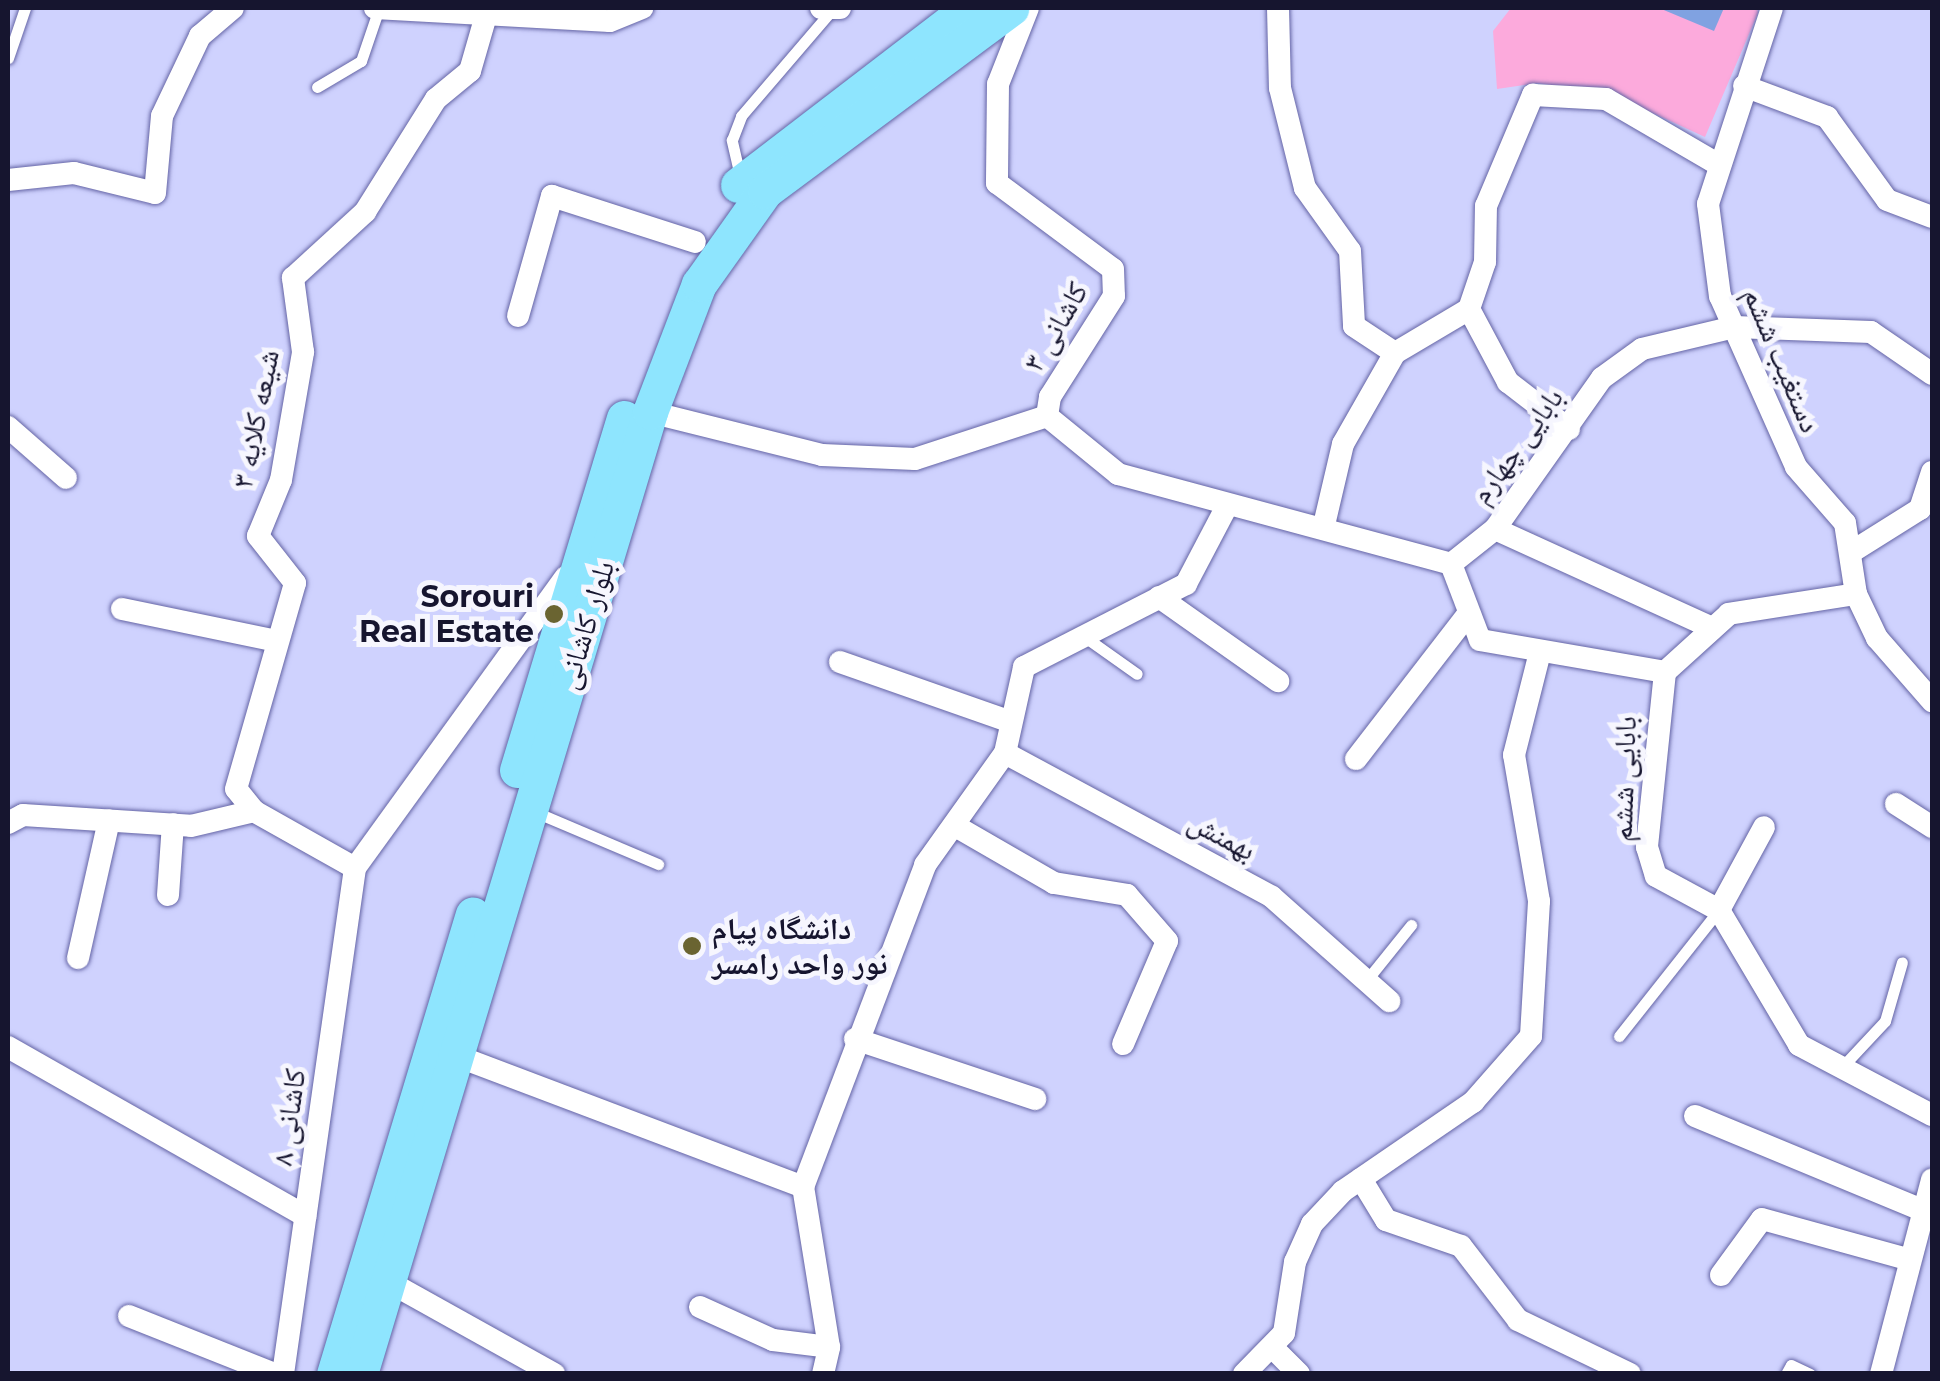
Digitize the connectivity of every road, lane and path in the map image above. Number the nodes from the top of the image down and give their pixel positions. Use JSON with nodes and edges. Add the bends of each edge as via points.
{"nodes":[{"id":1,"x":25,"y":8,"type":"edge"},
{"id":2,"x":233,"y":8,"type":"edge"},
{"id":3,"x":377,"y":8,"type":"edge"},
{"id":4,"x":644,"y":8,"type":"edge"},
{"id":5,"x":969,"y":8,"type":"edge"},
{"id":6,"x":1011,"y":8,"type":"edge"},
{"id":7,"x":1028,"y":8,"type":"edge"},
{"id":8,"x":1278,"y":8,"type":"edge"},
{"id":9,"x":1772,"y":8,"type":"edge"},
{"id":10,"x":830,"y":9,"type":"edge"},
{"id":11,"x":486,"y":19,"type":"junction"},
{"id":12,"x":8,"y":58,"type":"edge"},
{"id":13,"x":1744,"y":86,"type":"junction"},
{"id":14,"x":316,"y":88,"type":"dead end"},
{"id":15,"x":1716,"y":162,"type":"junction"},
{"id":16,"x":8,"y":180,"type":"edge"},
{"id":17,"x":742,"y":181,"type":"junction"},
{"id":18,"x":1932,"y":217,"type":"edge"},
{"id":19,"x":695,"y":242,"type":"junction"},
{"id":20,"x":1469,"y":310,"type":"junction"},
{"id":21,"x":518,"y":316,"type":"dead end"},
{"id":22,"x":1734,"y":328,"type":"junction"},
{"id":23,"x":1395,"y":353,"type":"junction"},
{"id":24,"x":1932,"y":374,"type":"edge"},
{"id":25,"x":650,"y":412,"type":"junction"},
{"id":26,"x":1047,"y":416,"type":"junction"},
{"id":27,"x":8,"y":427,"type":"edge"},
{"id":28,"x":1569,"y":429,"type":"junction"},
{"id":29,"x":1932,"y":472,"type":"edge"},
{"id":30,"x":66,"y":478,"type":"dead end"},
{"id":31,"x":1227,"y":506,"type":"junction"},
{"id":32,"x":1324,"y":526,"type":"junction"},
{"id":33,"x":1495,"y":529,"type":"junction"},
{"id":34,"x":1853,"y":552,"type":"junction"},
{"id":35,"x":578,"y":561,"type":"junction"},
{"id":36,"x":1451,"y":564,"type":"junction"},
{"id":37,"x":1856,"y":594,"type":"junction"},
{"id":38,"x":1159,"y":597,"type":"junction"},
{"id":39,"x":122,"y":609,"type":"dead end"},
{"id":40,"x":1468,"y":614,"type":"junction"},
{"id":41,"x":1708,"y":626,"type":"junction"},
{"id":42,"x":1079,"y":633,"type":"junction"},
{"id":43,"x":276,"y":641,"type":"junction"},
{"id":44,"x":1539,"y":656,"type":"junction"},
{"id":45,"x":840,"y":662,"type":"dead end"},
{"id":46,"x":1664,"y":672,"type":"junction"},
{"id":47,"x":1138,"y":674,"type":"dead end"},
{"id":48,"x":1278,"y":681,"type":"dead end"},
{"id":49,"x":1932,"y":701,"type":"edge"},
{"id":50,"x":1006,"y":720,"type":"junction"},
{"id":51,"x":1005,"y":753,"type":"junction"},
{"id":52,"x":1356,"y":758,"type":"dead end"},
{"id":53,"x":1896,"y":804,"type":"dead end"},
{"id":54,"x":530,"y":810,"type":"junction"},
{"id":55,"x":13,"y":812,"type":"edge"},
{"id":56,"x":254,"y":812,"type":"junction"},
{"id":57,"x":108,"y":820,"type":"junction"},
{"id":58,"x":173,"y":824,"type":"junction"},
{"id":59,"x":957,"y":827,"type":"junction"},
{"id":60,"x":1932,"y":827,"type":"edge"},
{"id":61,"x":1764,"y":828,"type":"dead end"},
{"id":62,"x":658,"y":864,"type":"dead end"},
{"id":63,"x":354,"y":868,"type":"junction"},
{"id":64,"x":168,"y":895,"type":"dead end"},
{"id":65,"x":1718,"y":910,"type":"junction"},
{"id":66,"x":1410,"y":925,"type":"dead end"},
{"id":67,"x":78,"y":958,"type":"dead end"},
{"id":68,"x":1902,"y":962,"type":"dead end"},
{"id":69,"x":1366,"y":981,"type":"junction"},
{"id":70,"x":1389,"y":1002,"type":"dead end"},
{"id":71,"x":1620,"y":1036,"type":"dead end"},
{"id":72,"x":855,"y":1039,"type":"junction"},
{"id":73,"x":1123,"y":1044,"type":"dead end"},
{"id":74,"x":8,"y":1047,"type":"edge"},
{"id":75,"x":445,"y":1052,"type":"junction"},
{"id":76,"x":1842,"y":1067,"type":"junction"},
{"id":77,"x":1035,"y":1099,"type":"dead end"},
{"id":78,"x":1932,"y":1115,"type":"edge"},
{"id":79,"x":1695,"y":1116,"type":"dead end"},
{"id":80,"x":1361,"y":1179,"type":"junction"},
{"id":81,"x":1932,"y":1180,"type":"edge"},
{"id":82,"x":803,"y":1187,"type":"junction"},
{"id":83,"x":1919,"y":1209,"type":"junction"},
{"id":84,"x":306,"y":1216,"type":"junction"},
{"id":85,"x":1907,"y":1259,"type":"junction"},
{"id":86,"x":1721,"y":1275,"type":"dead end"},
{"id":87,"x":389,"y":1282,"type":"junction"},
{"id":88,"x":700,"y":1307,"type":"dead end"},
{"id":89,"x":129,"y":1316,"type":"dead end"},
{"id":90,"x":828,"y":1347,"type":"junction"},
{"id":91,"x":1272,"y":1347,"type":"junction"},
{"id":92,"x":275,"y":1374,"type":"edge"},
{"id":93,"x":283,"y":1374,"type":"edge"},
{"id":94,"x":334,"y":1374,"type":"edge"},
{"id":95,"x":360,"y":1374,"type":"edge"},
{"id":96,"x":554,"y":1374,"type":"edge"},
{"id":97,"x":823,"y":1374,"type":"edge"},
{"id":98,"x":1244,"y":1374,"type":"edge"},
{"id":99,"x":1299,"y":1374,"type":"edge"},
{"id":100,"x":1630,"y":1374,"type":"edge"},
{"id":101,"x":1786,"y":1374,"type":"edge"},
{"id":102,"x":1810,"y":1374,"type":"edge"},
{"id":103,"x":1881,"y":1374,"type":"edge"}],
"edges":[{"from":1,"to":12,"type":"lane"},
{"from":2,"to":16,"type":"street","via":[[200,36],[162,116],[156,192],[74,174]]},
{"from":3,"to":11,"type":"street"},
{"from":3,"to":14,"type":"lane","via":[[361,61]]},
{"from":4,"to":11,"type":"street","via":[[610,21]]},
{"from":5,"to":17,"type":"main road","name":"بلوار کاشانی"},
{"from":6,"to":25,"type":"main road","name":"بلوار کاشانی","via":[[765,191],[699,284]]},
{"from":7,"to":26,"type":"street","name":"کاشانی ۳","via":[[998,84],[997,184],[1113,269],[1114,296],[1050,397]]},
{"from":8,"to":23,"type":"street","via":[[1280,88],[1305,188],[1350,252],[1354,326]]},
{"from":9,"to":13,"type":"street","name":"دستغیب ششم"},
{"from":10,"to":17,"type":"lane","via":[[740,116],[732,140]]},
{"from":11,"to":43,"type":"street","name":"شیعه کلایه ۳","via":[[470,71],[436,99],[365,212],[293,278],[303,352],[281,480],[258,536],[295,583]]},
{"from":13,"to":15,"type":"street","name":"دستغیب ششم"},
{"from":13,"to":18,"type":"street","via":[[1827,117],[1887,200]]},
{"from":15,"to":20,"type":"street","via":[[1606,99],[1533,95],[1486,206],[1485,262]]},
{"from":15,"to":22,"type":"street","name":"دستغیب ششم","via":[[1708,228]]},
{"from":17,"to":19,"type":"main road","name":"بلوار کاشانی"},
{"from":19,"to":21,"type":"street","via":[[552,196]]},
{"from":19,"to":35,"type":"main road","name":"بلوار کاشانی","via":[[651,338]]},
{"from":20,"to":23,"type":"street"},
{"from":20,"to":28,"type":"street","via":[[1508,382]]},
{"from":22,"to":24,"type":"street","name":"بابایی چهارم","via":[[1871,332]]},
{"from":22,"to":28,"type":"street","name":"بابایی چهارم","via":[[1642,348],[1602,378]]},
{"from":22,"to":34,"type":"street","name":"دستغیب ششم","via":[[1796,467],[1845,523]]},
{"from":23,"to":32,"type":"street","via":[[1343,444]]},
{"from":25,"to":26,"type":"street","via":[[822,455],[915,458]]},
{"from":25,"to":54,"type":"main road","name":"بلوار کاشانی"},
{"from":26,"to":31,"type":"street","name":"کاشانی ۳","via":[[1118,474]]},
{"from":27,"to":30,"type":"street"},
{"from":28,"to":33,"type":"street","name":"بابایی چهارم"},
{"from":29,"to":34,"type":"street","via":[[1920,510]]},
{"from":31,"to":32,"type":"street"},
{"from":31,"to":38,"type":"street","via":[[1186,584]]},
{"from":32,"to":36,"type":"street"},
{"from":33,"to":36,"type":"street","name":"بابایی چهارم"},
{"from":33,"to":41,"type":"street"},
{"from":34,"to":37,"type":"street","name":"دستغیب ششم"},
{"from":35,"to":63,"type":"street"},
{"from":35,"to":75,"type":"main road","name":"بلوار کاشانی"},
{"from":36,"to":40,"type":"street"},
{"from":37,"to":41,"type":"street","via":[[1729,614]]},
{"from":37,"to":49,"type":"street","name":"دستغیب ششم","via":[[1877,638]]},
{"from":38,"to":42,"type":"street"},
{"from":38,"to":48,"type":"street"},
{"from":39,"to":43,"type":"street"},
{"from":40,"to":44,"type":"street","via":[[1480,640]]},
{"from":40,"to":52,"type":"street"},
{"from":41,"to":46,"type":"street"},
{"from":42,"to":47,"type":"lane"},
{"from":42,"to":50,"type":"street","via":[[1024,666]]},
{"from":43,"to":56,"type":"street","name":"شیعه کلایه ۳","via":[[238,764],[236,789]]},
{"from":44,"to":46,"type":"street"},
{"from":44,"to":80,"type":"street","via":[[1514,755],[1539,901],[1531,1036],[1473,1102]]},
{"from":45,"to":50,"type":"street"},
{"from":46,"to":65,"type":"street","name":"بابایی ششم","via":[[1647,848],[1656,876]]},
{"from":50,"to":51,"type":"street"},
{"from":51,"to":59,"type":"street"},
{"from":51,"to":69,"type":"street","name":"بهمنش","via":[[1272,897]]},
{"from":53,"to":60,"type":"street"},
{"from":54,"to":62,"type":"lane"},
{"from":54,"to":75,"type":"main road","name":"بلوار کاشانی"},
{"from":55,"to":57,"type":"street"},
{"from":56,"to":58,"type":"street"},
{"from":56,"to":63,"type":"street"},
{"from":57,"to":58,"type":"street"},
{"from":57,"to":67,"type":"street"},
{"from":58,"to":64,"type":"street"},
{"from":59,"to":72,"type":"street","via":[[925,865]]},
{"from":59,"to":73,"type":"street","via":[[1054,884],[1128,895],[1168,940]]},
{"from":61,"to":65,"type":"street"},
{"from":63,"to":84,"type":"street","name":"کاشانی ۸"},
{"from":65,"to":71,"type":"lane"},
{"from":65,"to":76,"type":"street","name":"بابایی ششم","via":[[1800,1045]]},
{"from":66,"to":69,"type":"lane"},
{"from":68,"to":76,"type":"lane","via":[[1885,1022]]},
{"from":69,"to":70,"type":"street","name":"بهمنش"},
{"from":72,"to":77,"type":"street"},
{"from":72,"to":82,"type":"street"},
{"from":74,"to":84,"type":"street"},
{"from":75,"to":82,"type":"street"},
{"from":75,"to":87,"type":"main road","name":"بلوار کاشانی"},
{"from":75,"to":94,"type":"main road","name":"بلوار کاشانی"},
{"from":76,"to":78,"type":"street"},
{"from":79,"to":83,"type":"street"},
{"from":80,"to":91,"type":"street","via":[[1312,1224],[1295,1262],[1284,1333]]},
{"from":80,"to":100,"type":"street","via":[[1386,1220],[1461,1246],[1518,1320]]},
{"from":81,"to":83,"type":"street"},
{"from":82,"to":90,"type":"street"},
{"from":83,"to":85,"type":"street"},
{"from":84,"to":93,"type":"street","name":"کاشانی ۸"},
{"from":85,"to":86,"type":"street","via":[[1762,1219]]},
{"from":85,"to":103,"type":"street"},
{"from":87,"to":95,"type":"main road","name":"بلوار کاشانی"},
{"from":87,"to":96,"type":"street"},
{"from":88,"to":90,"type":"street","via":[[773,1340]]},
{"from":89,"to":92,"type":"street"},
{"from":90,"to":97,"type":"street"},
{"from":91,"to":98,"type":"street"},
{"from":91,"to":99,"type":"street"},
{"from":101,"to":102,"type":"lane","via":[[1791,1365]]}]}
